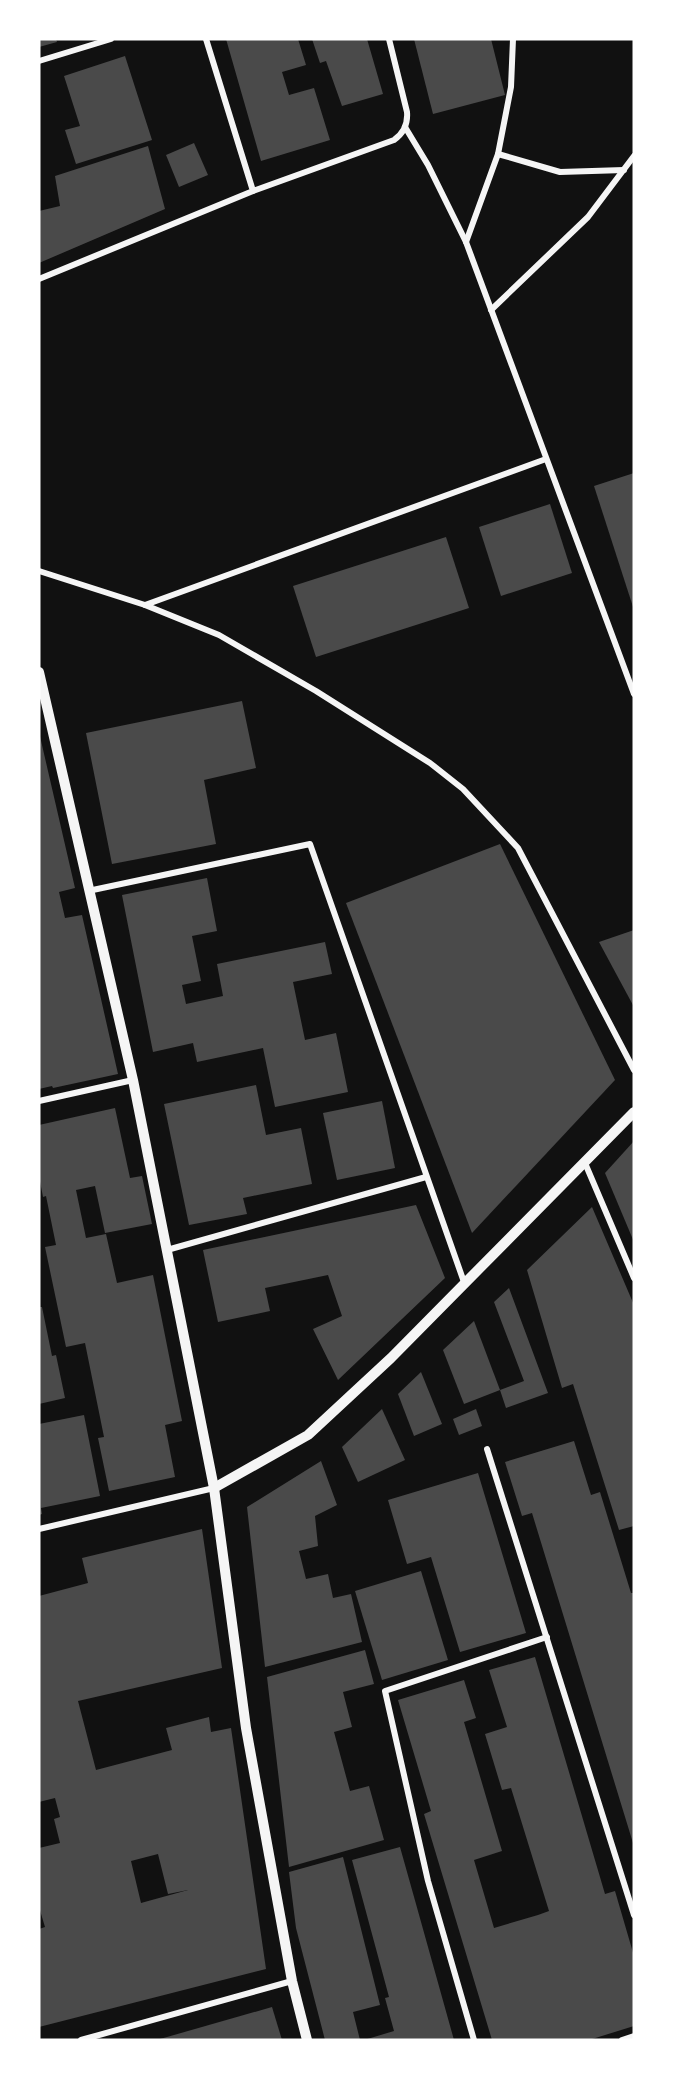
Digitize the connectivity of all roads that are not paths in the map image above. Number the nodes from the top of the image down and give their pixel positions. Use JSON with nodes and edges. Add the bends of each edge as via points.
{"nodes":[{"id":1,"x":111,"y":39,"type":"edge"},
{"id":2,"x":206,"y":39,"type":"edge"},
{"id":3,"x":389,"y":39,"type":"edge"},
{"id":4,"x":513,"y":39,"type":"edge"},
{"id":5,"x":39,"y":61,"type":"edge"},
{"id":6,"x":405,"y":128,"type":"junction"},
{"id":7,"x":498,"y":154,"type":"junction"},
{"id":8,"x":634,"y":156,"type":"edge"},
{"id":9,"x":624,"y":170,"type":"junction"},
{"id":10,"x":253,"y":191,"type":"junction"},
{"id":11,"x":466,"y":242,"type":"junction"},
{"id":12,"x":39,"y":279,"type":"edge"},
{"id":13,"x":491,"y":310,"type":"junction"},
{"id":14,"x":546,"y":459,"type":"junction"},
{"id":15,"x":39,"y":571,"type":"edge"},
{"id":16,"x":146,"y":605,"type":"junction"},
{"id":17,"x":39,"y":672,"type":"edge"},
{"id":18,"x":634,"y":694,"type":"edge"},
{"id":19,"x":88,"y":891,"type":"junction"},
{"id":20,"x":634,"y":1070,"type":"edge"},
{"id":21,"x":132,"y":1080,"type":"junction"},
{"id":22,"x":39,"y":1101,"type":"edge"},
{"id":23,"x":634,"y":1112,"type":"edge"},
{"id":24,"x":585,"y":1163,"type":"junction"},
{"id":25,"x":426,"y":1177,"type":"junction"},
{"id":26,"x":167,"y":1250,"type":"junction"},
{"id":27,"x":634,"y":1278,"type":"edge"},
{"id":28,"x":465,"y":1285,"type":"junction"},
{"id":29,"x":488,"y":1449,"type":"dead end"},
{"id":30,"x":214,"y":1488,"type":"junction"},
{"id":31,"x":39,"y":1529,"type":"edge"},
{"id":32,"x":547,"y":1637,"type":"junction"},
{"id":33,"x":634,"y":1915,"type":"edge"},
{"id":34,"x":292,"y":1981,"type":"junction"},
{"id":35,"x":634,"y":2036,"type":"edge"},
{"id":36,"x":81,"y":2040,"type":"edge"},
{"id":37,"x":307,"y":2040,"type":"edge"},
{"id":38,"x":474,"y":2040,"type":"edge"},
{"id":39,"x":622,"y":2040,"type":"edge"}],
"edges":[{"from":1,"to":5,"type":"street"},
{"from":2,"to":10,"type":"street"},
{"from":3,"to":6,"type":"street","via":[[407,112]]},
{"from":4,"to":7,"type":"street","via":[[511,87]]},
{"from":6,"to":10,"type":"street","via":[[394,140]]},
{"from":6,"to":11,"type":"street"},
{"from":7,"to":9,"type":"street","via":[[560,172]]},
{"from":7,"to":11,"type":"street"},
{"from":8,"to":9,"type":"street"},
{"from":9,"to":13,"type":"street","via":[[588,217]]},
{"from":10,"to":12,"type":"street"},
{"from":11,"to":13,"type":"street"},
{"from":13,"to":14,"type":"street"},
{"from":14,"to":16,"type":"street"},
{"from":14,"to":18,"type":"street"},
{"from":15,"to":16,"type":"street"},
{"from":16,"to":20,"type":"street","via":[[219,635],[316,691],[464,789],[518,848]]},
{"from":17,"to":19,"type":"street"},
{"from":19,"to":21,"type":"street"},
{"from":19,"to":25,"type":"street","via":[[310,844]]},
{"from":21,"to":22,"type":"street"},
{"from":21,"to":26,"type":"street"},
{"from":23,"to":24,"type":"street"},
{"from":24,"to":27,"type":"street"},
{"from":24,"to":28,"type":"street"},
{"from":25,"to":26,"type":"street"},
{"from":25,"to":28,"type":"street"},
{"from":26,"to":30,"type":"street"},
{"from":28,"to":30,"type":"street","via":[[308,1435]]},
{"from":29,"to":32,"type":"street"},
{"from":30,"to":31,"type":"street"},
{"from":30,"to":34,"type":"street","via":[[246,1728]]},
{"from":32,"to":33,"type":"street"},
{"from":32,"to":38,"type":"street","via":[[385,1691],[428,1881]]},
{"from":34,"to":36,"type":"street"},
{"from":34,"to":37,"type":"street"},
{"from":35,"to":39,"type":"street"}]}
